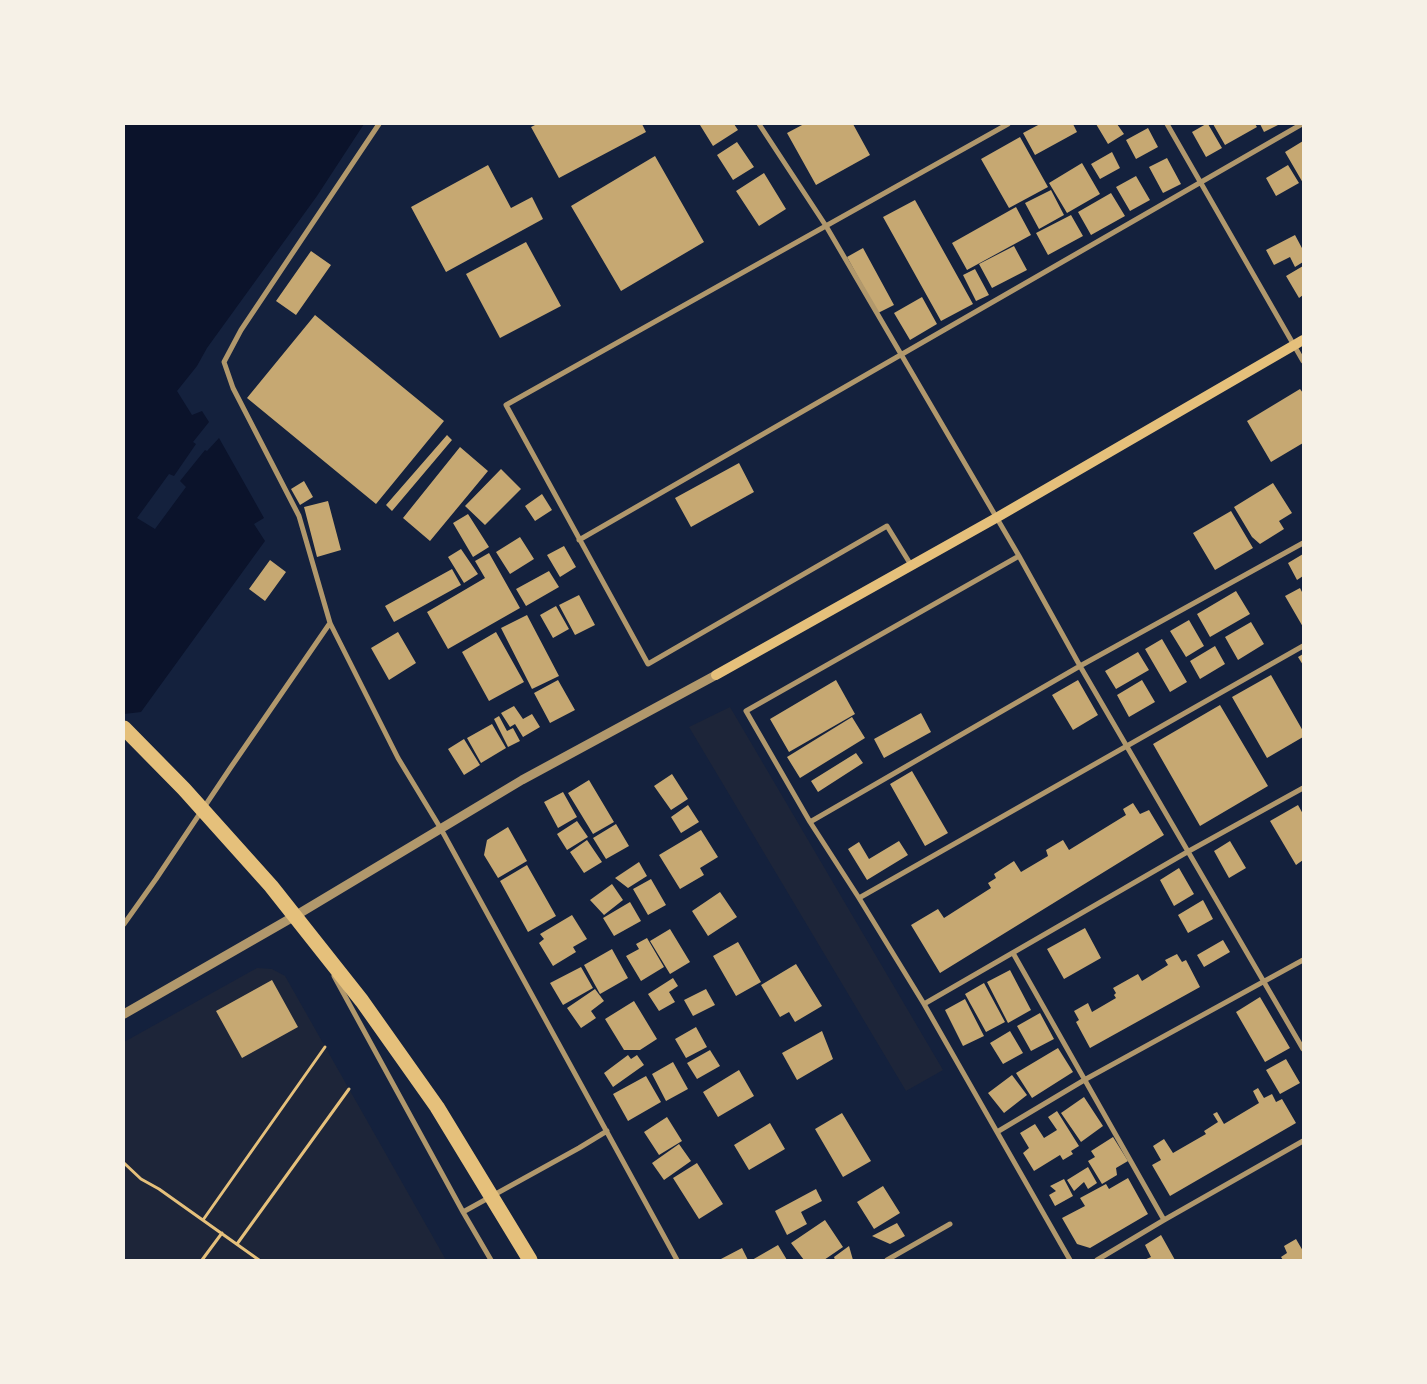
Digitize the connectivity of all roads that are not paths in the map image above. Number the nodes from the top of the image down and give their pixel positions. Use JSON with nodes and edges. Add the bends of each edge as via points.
{"nodes":[{"id":1,"x":379,"y":124,"type":"edge"},
{"id":2,"x":759,"y":124,"type":"edge"},
{"id":3,"x":1008,"y":124,"type":"edge"},
{"id":4,"x":1167,"y":124,"type":"edge"},
{"id":5,"x":1302,"y":124,"type":"edge"},
{"id":6,"x":1202,"y":182,"type":"junction"},
{"id":7,"x":826,"y":226,"type":"junction"},
{"id":8,"x":1299,"y":343,"type":"edge"},
{"id":9,"x":900,"y":355,"type":"junction"},
{"id":10,"x":1303,"y":361,"type":"edge"},
{"id":11,"x":996,"y":518,"type":"junction"},
{"id":12,"x":579,"y":540,"type":"junction"},
{"id":13,"x":1303,"y":542,"type":"edge"},
{"id":14,"x":1019,"y":556,"type":"junction"},
{"id":15,"x":911,"y":566,"type":"junction"},
{"id":16,"x":330,"y":623,"type":"junction"},
{"id":17,"x":1303,"y":646,"type":"edge"},
{"id":18,"x":1080,"y":666,"type":"junction"},
{"id":19,"x":716,"y":675,"type":"joint"},
{"id":20,"x":124,"y":728,"type":"edge"},
{"id":21,"x":1127,"y":745,"type":"junction"},
{"id":22,"x":1303,"y":788,"type":"edge"},
{"id":23,"x":810,"y":822,"type":"junction"},
{"id":24,"x":441,"y":829,"type":"junction"},
{"id":25,"x":1189,"y":851,"type":"junction"},
{"id":26,"x":859,"y":898,"type":"junction"},
{"id":27,"x":300,"y":914,"type":"junction"},
{"id":28,"x":124,"y":924,"type":"edge"},
{"id":29,"x":1013,"y":953,"type":"junction"},
{"id":30,"x":1303,"y":960,"type":"edge"},
{"id":31,"x":1265,"y":980,"type":"junction"},
{"id":32,"x":924,"y":1004,"type":"junction"},
{"id":33,"x":124,"y":1014,"type":"edge"},
{"id":34,"x":1303,"y":1049,"type":"edge"},
{"id":35,"x":1086,"y":1079,"type":"junction"},
{"id":36,"x":607,"y":1131,"type":"junction"},
{"id":37,"x":997,"y":1132,"type":"junction"},
{"id":38,"x":1303,"y":1141,"type":"edge"},
{"id":39,"x":463,"y":1212,"type":"junction"},
{"id":40,"x":1164,"y":1220,"type":"junction"},
{"id":41,"x":950,"y":1224,"type":"dead end"},
{"id":42,"x":492,"y":1260,"type":"edge"},
{"id":43,"x":530,"y":1260,"type":"edge"},
{"id":44,"x":678,"y":1260,"type":"edge"},
{"id":45,"x":887,"y":1260,"type":"edge"},
{"id":46,"x":1070,"y":1260,"type":"edge"},
{"id":47,"x":1097,"y":1260,"type":"edge"}],
"edges":[{"from":1,"to":16,"type":"street","via":[[241,330],[224,362],[237,396],[299,516]]},
{"from":2,"to":7,"type":"street"},
{"from":3,"to":7,"type":"street"},
{"from":4,"to":6,"type":"street"},
{"from":5,"to":6,"type":"street"},
{"from":6,"to":8,"type":"street"},
{"from":6,"to":9,"type":"street"},
{"from":7,"to":9,"type":"street"},
{"from":7,"to":12,"type":"street","via":[[506,405]]},
{"from":8,"to":10,"type":"street"},
{"from":8,"to":11,"type":"main road"},
{"from":9,"to":11,"type":"street"},
{"from":9,"to":12,"type":"street"},
{"from":11,"to":14,"type":"street"},
{"from":11,"to":15,"type":"main road"},
{"from":12,"to":15,"type":"street","via":[[648,664],[887,526]]},
{"from":13,"to":18,"type":"street"},
{"from":14,"to":18,"type":"street"},
{"from":14,"to":23,"type":"street","via":[[746,711]]},
{"from":15,"to":19,"type":"main road"},
{"from":16,"to":24,"type":"street","via":[[398,758]]},
{"from":16,"to":28,"type":"street"},
{"from":17,"to":21,"type":"street"},
{"from":18,"to":21,"type":"street"},
{"from":18,"to":23,"type":"street"},
{"from":19,"to":24,"type":"street","via":[[522,780]]},
{"from":20,"to":43,"type":"highway","via":[[271,886],[362,1001],[437,1107]]},
{"from":21,"to":25,"type":"street"},
{"from":21,"to":26,"type":"street"},
{"from":22,"to":25,"type":"street"},
{"from":23,"to":26,"type":"street"},
{"from":24,"to":27,"type":"street"},
{"from":24,"to":36,"type":"street"},
{"from":25,"to":29,"type":"street"},
{"from":25,"to":31,"type":"street"},
{"from":26,"to":32,"type":"street"},
{"from":27,"to":33,"type":"street"},
{"from":27,"to":39,"type":"street"},
{"from":29,"to":32,"type":"street"},
{"from":29,"to":35,"type":"street"},
{"from":30,"to":31,"type":"street"},
{"from":31,"to":34,"type":"street"},
{"from":31,"to":35,"type":"street"},
{"from":32,"to":37,"type":"street"},
{"from":35,"to":37,"type":"street"},
{"from":35,"to":40,"type":"street"},
{"from":36,"to":39,"type":"street"},
{"from":36,"to":44,"type":"street"},
{"from":37,"to":46,"type":"street"},
{"from":38,"to":40,"type":"street"},
{"from":39,"to":42,"type":"street"},
{"from":40,"to":47,"type":"street"},
{"from":41,"to":45,"type":"street"}]}
